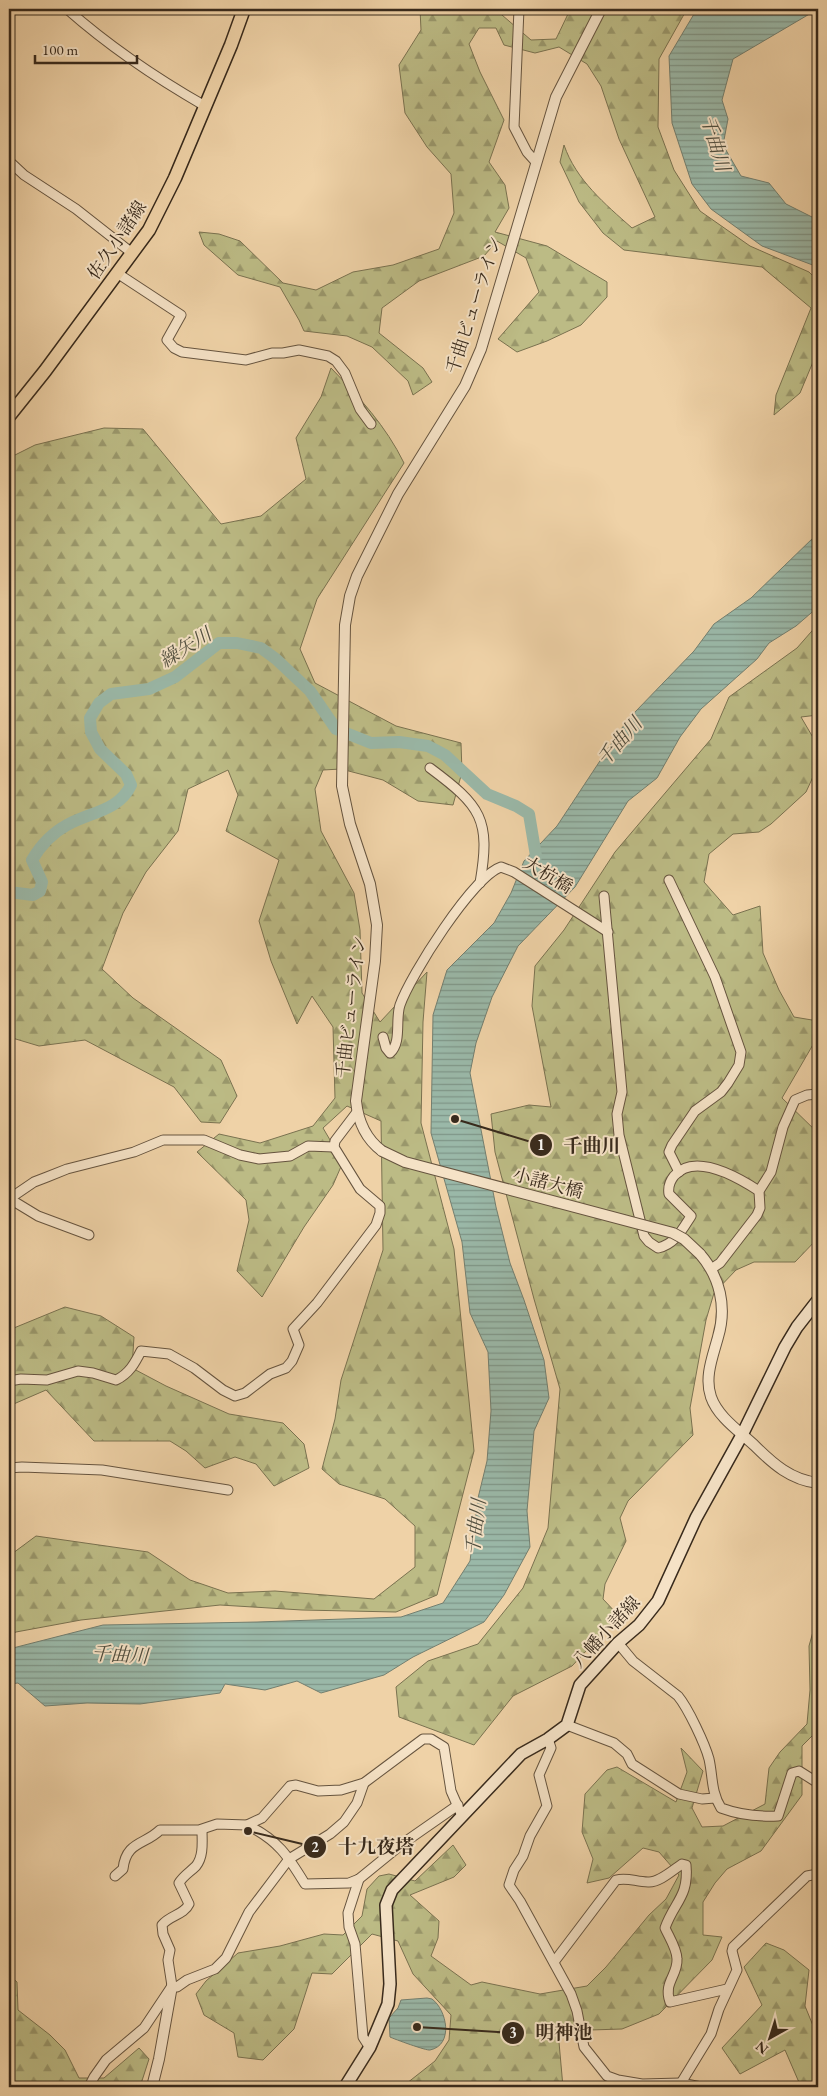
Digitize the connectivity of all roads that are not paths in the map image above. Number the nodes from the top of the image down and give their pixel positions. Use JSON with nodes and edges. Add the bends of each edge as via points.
{"nodes":[{"id":1,"x":67,"y":9,"type":"edge"},
{"id":2,"x":244,"y":9,"type":"edge"},
{"id":3,"x":519,"y":9,"type":"edge"},
{"id":4,"x":602,"y":9,"type":"edge"},
{"id":5,"x":205,"y":106,"type":"junction"},
{"id":6,"x":9,"y":162,"type":"edge"},
{"id":7,"x":536,"y":162,"type":"junction"},
{"id":8,"x":132,"y":253,"type":"junction"},
{"id":9,"x":117,"y":273,"type":"junction"},
{"id":10,"x":9,"y":416,"type":"edge"},
{"id":11,"x":371,"y":424,"type":"dead end"},
{"id":12,"x":430,"y":768,"type":"dead end"},
{"id":13,"x":669,"y":880,"type":"dead end"},
{"id":14,"x":480,"y":884,"type":"junction"},
{"id":15,"x":604,"y":896,"type":"dead end"},
{"id":16,"x":608,"y":932,"type":"junction"},
{"id":17,"x":383,"y":1038,"type":"dead end"},
{"id":18,"x":818,"y":1094,"type":"edge"},
{"id":19,"x":357,"y":1112,"type":"junction"},
{"id":20,"x":334,"y":1147,"type":"junction"},
{"id":21,"x":382,"y":1151,"type":"joint"},
{"id":22,"x":678,"y":1172,"type":"junction"},
{"id":23,"x":759,"y":1191,"type":"junction"},
{"id":24,"x":9,"y":1199,"type":"edge"},
{"id":25,"x":89,"y":1235,"type":"dead end"},
{"id":26,"x":711,"y":1269,"type":"junction"},
{"id":27,"x":818,"y":1300,"type":"edge"},
{"id":28,"x":9,"y":1381,"type":"edge"},
{"id":29,"x":742,"y":1435,"type":"junction"},
{"id":30,"x":9,"y":1468,"type":"edge"},
{"id":31,"x":818,"y":1483,"type":"edge"},
{"id":32,"x":228,"y":1490,"type":"dead end"},
{"id":33,"x":618,"y":1643,"type":"junction"},
{"id":34,"x":567,"y":1725,"type":"junction"},
{"id":35,"x":548,"y":1739,"type":"junction"},
{"id":36,"x":364,"y":1783,"type":"junction"},
{"id":37,"x":818,"y":1783,"type":"edge"},
{"id":38,"x":715,"y":1798,"type":"junction"},
{"id":39,"x":460,"y":1811,"type":"junction"},
{"id":40,"x":247,"y":1825,"type":"junction"},
{"id":41,"x":202,"y":1830,"type":"junction"},
{"id":42,"x":289,"y":1859,"type":"junction"},
{"id":43,"x":818,"y":1874,"type":"edge"},
{"id":44,"x":115,"y":1876,"type":"dead end"},
{"id":45,"x":359,"y":1879,"type":"junction"},
{"id":46,"x":554,"y":1962,"type":"junction"},
{"id":47,"x":172,"y":1986,"type":"junction"},
{"id":48,"x":727,"y":1989,"type":"junction"},
{"id":49,"x":370,"y":2048,"type":"junction"},
{"id":50,"x":681,"y":2083,"type":"junction"},
{"id":51,"x":89,"y":2087,"type":"edge"},
{"id":52,"x":152,"y":2087,"type":"edge"},
{"id":53,"x":345,"y":2087,"type":"edge"},
{"id":54,"x":701,"y":2087,"type":"edge"}],
"edges":[{"from":1,"to":5,"type":"street","via":[[99,37],[164,83]]},
{"from":2,"to":5,"type":"main road","name":"佐久小諸線"},
{"from":3,"to":7,"type":"street","via":[[514,127],[526,152]]},
{"from":4,"to":7,"type":"street","name":"千曲ビューライン","via":[[556,97]]},
{"from":5,"to":8,"type":"main road","name":"佐久小諸線","via":[[161,208]]},
{"from":6,"to":8,"type":"street"},
{"from":7,"to":19,"type":"street","name":"千曲ビューライン","via":[[481,348],[452,409],[398,494],[355,582],[345,625],[341,774],[350,824],[370,884],[377,925]]},
{"from":8,"to":9,"type":"main road","name":"佐久小諸線"},
{"from":9,"to":10,"type":"main road","name":"佐久小諸線"},
{"from":9,"to":11,"type":"street","via":[[181,315],[167,340],[182,352],[246,360],[299,350],[328,356],[345,373],[360,409]]},
{"from":12,"to":14,"type":"street","via":[[476,808],[484,840]]},
{"from":13,"to":22,"type":"street","via":[[715,977],[742,1052],[728,1084],[695,1111],[672,1145],[669,1152]]},
{"from":14,"to":16,"type":"street","name":"大杭橋","via":[[493,869],[501,867]]},
{"from":14,"to":17,"type":"street","via":[[431,949],[408,987],[400,1007],[397,1041],[390,1054]]},
{"from":15,"to":16,"type":"street"},
{"from":16,"to":22,"type":"street","via":[[622,1092],[617,1114],[619,1135],[644,1236],[658,1248],[672,1243],[691,1216],[668,1194],[672,1179]]},
{"from":18,"to":23,"type":"street","via":[[795,1100],[783,1127],[771,1172]]},
{"from":19,"to":20,"type":"street","via":[[335,1140]]},
{"from":19,"to":21,"type":"street","name":"千曲ビューライン","via":[[368,1137]]},
{"from":20,"to":24,"type":"street","via":[[308,1146],[290,1156],[259,1159],[204,1140],[163,1140],[134,1152],[47,1177]]},
{"from":20,"to":28,"type":"street","via":[[356,1185],[380,1206],[380,1213],[376,1225],[317,1303],[293,1329],[299,1345],[286,1368],[235,1396],[169,1354],[141,1352],[132,1368],[116,1380],[78,1371],[46,1380]]},
{"from":21,"to":26,"type":"street","name":"小諸大橋","bridge":true,"via":[[405,1162],[673,1233],[700,1254]]},
{"from":22,"to":23,"type":"street","via":[[699,1165],[738,1178]]},
{"from":23,"to":26,"type":"street","via":[[760,1208],[756,1215],[720,1263]]},
{"from":24,"to":25,"type":"street","via":[[38,1216]]},
{"from":26,"to":29,"type":"street","via":[[719,1286],[722,1307],[721,1327],[710,1364],[710,1395],[722,1415]]},
{"from":27,"to":29,"type":"main road","name":"八幡小諸線","via":[[796,1327]]},
{"from":29,"to":31,"type":"street","via":[[774,1465],[795,1478]]},
{"from":29,"to":33,"type":"main road","name":"八幡小諸線","via":[[696,1518],[658,1601]]},
{"from":30,"to":32,"type":"street","via":[[102,1470]]},
{"from":33,"to":34,"type":"main road","name":"八幡小諸線","via":[[580,1685]]},
{"from":33,"to":38,"type":"street","via":[[684,1704],[704,1744]]},
{"from":34,"to":35,"type":"main road"},
{"from":34,"to":38,"type":"street","via":[[614,1744],[627,1754],[632,1764],[680,1794]]},
{"from":35,"to":39,"type":"main road","via":[[521,1754]]},
{"from":35,"to":46,"type":"street","via":[[551,1748],[539,1775],[547,1806],[509,1885]]},
{"from":36,"to":39,"type":"street","via":[[423,1739],[431,1739],[444,1747],[451,1790]]},
{"from":36,"to":40,"type":"street","via":[[341,1790],[318,1791],[290,1786],[262,1818]]},
{"from":36,"to":42,"type":"street","via":[[357,1803],[344,1822]]},
{"from":37,"to":38,"type":"street","via":[[799,1771],[792,1773],[778,1816],[740,1815],[721,1808]]},
{"from":39,"to":45,"type":"street","via":[[402,1844]]},
{"from":39,"to":49,"type":"main road","via":[[392,1890],[386,1905],[388,2004]]},
{"from":40,"to":41,"type":"street","via":[[217,1824]]},
{"from":40,"to":42,"type":"street","via":[[276,1842]]},
{"from":41,"to":44,"type":"street","via":[[160,1830],[135,1846],[124,1858],[124,1869]]},
{"from":41,"to":47,"type":"street","via":[[201,1856],[197,1865],[179,1883],[190,1904],[162,1925],[170,1950],[168,1960]]},
{"from":42,"to":45,"type":"street","via":[[305,1884],[349,1883]]},
{"from":42,"to":47,"type":"street","via":[[249,1912],[226,1958],[215,1969],[177,1987]]},
{"from":43,"to":48,"type":"street","via":[[808,1876],[739,1940],[732,1952],[737,1970]]},
{"from":45,"to":49,"type":"street","via":[[348,1913],[355,1944],[363,2037]]},
{"from":46,"to":48,"type":"street","via":[[616,1880],[654,1882],[682,1864],[686,1865],[687,1876],[683,1895],[665,1928],[677,1962],[666,1992],[670,2002],[675,2002]]},
{"from":46,"to":50,"type":"street","via":[[577,2011],[584,2047],[607,2076],[642,2084]]},
{"from":47,"to":51,"type":"street","via":[[144,2028],[106,2060]]},
{"from":47,"to":52,"type":"street"},
{"from":48,"to":50,"type":"street","via":[[711,2034]]},
{"from":49,"to":53,"type":"main road"},
{"from":50,"to":54,"type":"street"}]}
